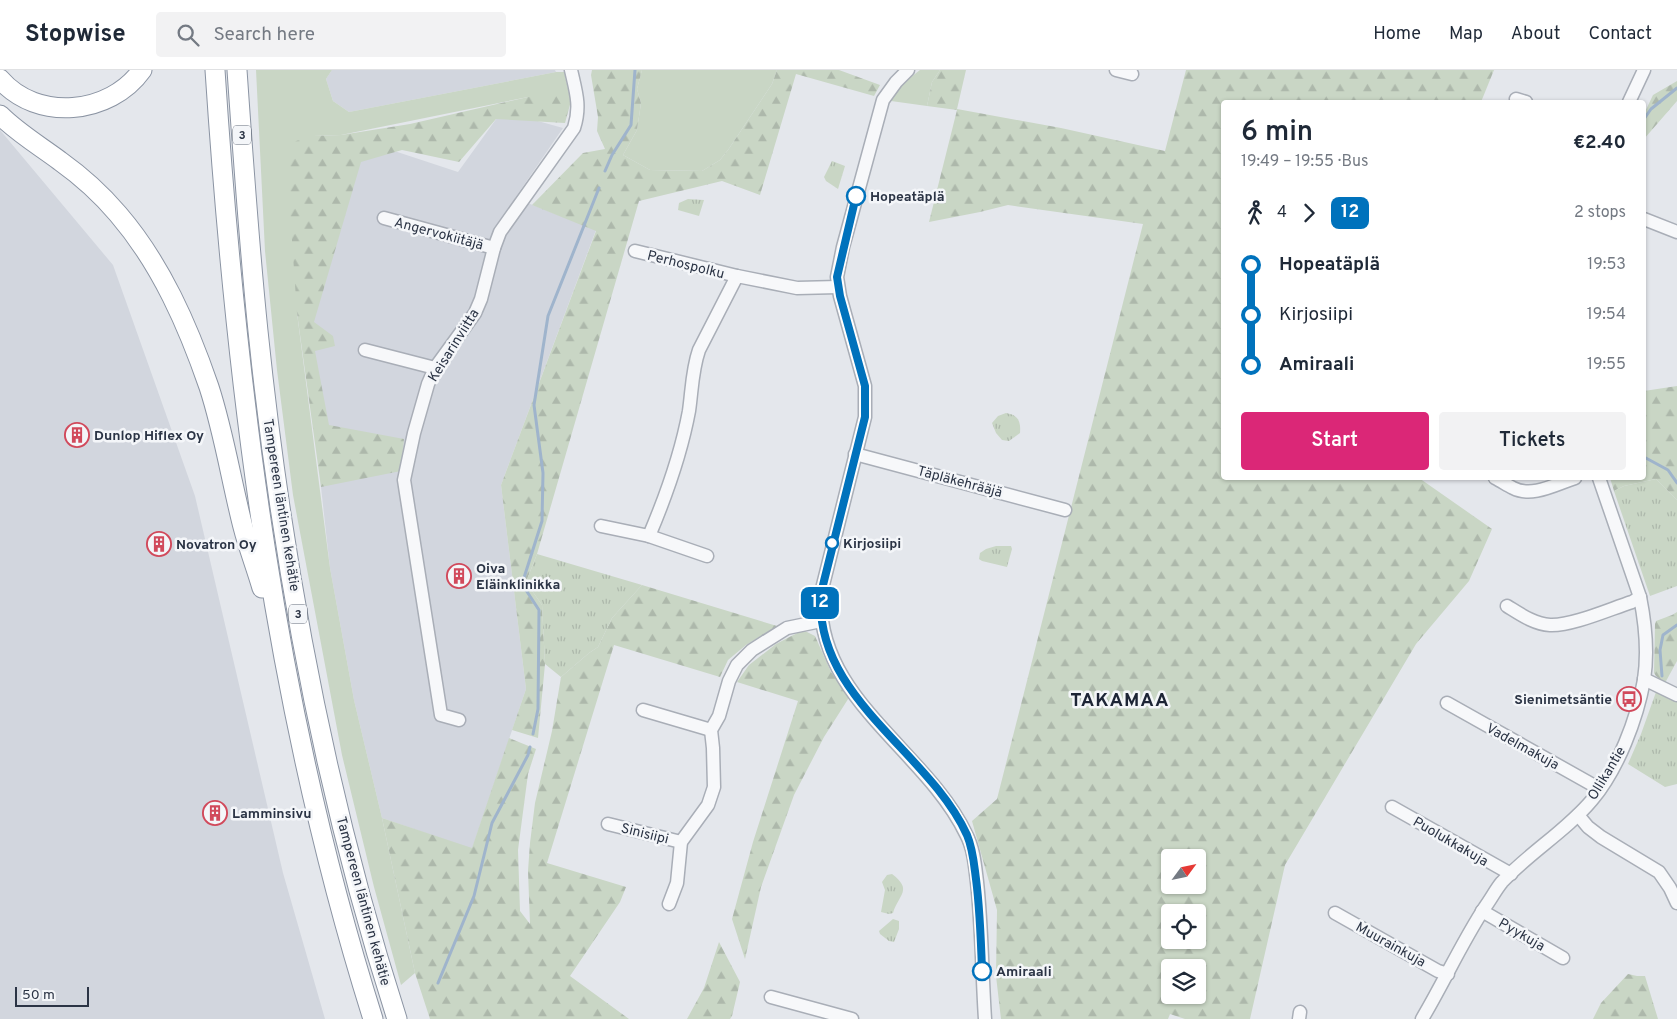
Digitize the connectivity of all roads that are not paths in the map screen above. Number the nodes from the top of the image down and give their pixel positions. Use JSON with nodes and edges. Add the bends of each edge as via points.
{"nodes":[{"id":1,"x":142,"y":70,"type":"edge"},
{"id":2,"x":215,"y":70,"type":"edge"},
{"id":3,"x":238,"y":70,"type":"edge"},
{"id":4,"x":571,"y":70,"type":"edge"},
{"id":5,"x":908,"y":70,"type":"edge"},
{"id":6,"x":1116,"y":70,"type":"edge"},
{"id":7,"x":1644,"y":70,"type":"edge"},
{"id":8,"x":1132,"y":74,"type":"dead end"},
{"id":9,"x":0,"y":79,"type":"edge"},
{"id":10,"x":1630,"y":100,"type":"edge"},
{"id":11,"x":0,"y":115,"type":"edge"},
{"id":12,"x":384,"y":218,"type":"dead end"},
{"id":13,"x":1646,"y":220,"type":"edge"},
{"id":14,"x":1677,"y":232,"type":"edge"},
{"id":15,"x":494,"y":248,"type":"junction"},
{"id":16,"x":635,"y":251,"type":"dead end"},
{"id":17,"x":737,"y":276,"type":"junction"},
{"id":18,"x":838,"y":287,"type":"junction"},
{"id":19,"x":364,"y":350,"type":"dead end"},
{"id":20,"x":435,"y":368,"type":"junction"},
{"id":21,"x":856,"y":454,"type":"junction"},
{"id":22,"x":1498,"y":480,"type":"edge"},
{"id":23,"x":1569,"y":480,"type":"edge"},
{"id":24,"x":1600,"y":480,"type":"edge"},
{"id":25,"x":1065,"y":510,"type":"dead end"},
{"id":26,"x":601,"y":526,"type":"dead end"},
{"id":27,"x":649,"y":536,"type":"junction"},
{"id":28,"x":707,"y":556,"type":"dead end"},
{"id":29,"x":1640,"y":597,"type":"junction"},
{"id":30,"x":1507,"y":606,"type":"dead end"},
{"id":31,"x":821,"y":621,"type":"junction"},
{"id":32,"x":285,"y":665,"type":"junction"},
{"id":33,"x":1644,"y":679,"type":"junction"},
{"id":34,"x":1677,"y":695,"type":"edge"},
{"id":35,"x":1447,"y":703,"type":"dead end"},
{"id":36,"x":643,"y":710,"type":"dead end"},
{"id":37,"x":459,"y":720,"type":"dead end"},
{"id":38,"x":711,"y":730,"type":"junction"},
{"id":39,"x":1600,"y":788,"type":"junction"},
{"id":40,"x":1392,"y":807,"type":"dead end"},
{"id":41,"x":1578,"y":815,"type":"junction"},
{"id":42,"x":608,"y":824,"type":"dead end"},
{"id":43,"x":681,"y":842,"type":"junction"},
{"id":44,"x":1511,"y":874,"type":"junction"},
{"id":45,"x":1677,"y":903,"type":"edge"},
{"id":46,"x":669,"y":904,"type":"dead end"},
{"id":47,"x":1482,"y":912,"type":"junction"},
{"id":48,"x":1335,"y":913,"type":"dead end"},
{"id":49,"x":1563,"y":958,"type":"dead end"},
{"id":50,"x":1448,"y":974,"type":"junction"},
{"id":51,"x":771,"y":997,"type":"dead end"},
{"id":52,"x":1428,"y":1017,"type":"edge"},
{"id":53,"x":373,"y":1019,"type":"edge"},
{"id":54,"x":397,"y":1019,"type":"edge"},
{"id":55,"x":852,"y":1019,"type":"edge"},
{"id":56,"x":985,"y":1019,"type":"edge"}],
"edges":[{"from":1,"to":9,"type":"highway","via":[[117,93],[93,105],[78,108],[38,103],[14,92]]},
{"from":2,"to":32,"type":"highway","name":"Tampereen läntinen kehätie","number":"3","via":[[238,344],[252,460]]},
{"from":3,"to":54,"type":"highway","name":"Tampereen läntinen kehätie","number":"3","via":[[258,331],[290,566],[324,749],[360,893]]},
{"from":4,"to":15,"type":"street","name":"Keisarinviitta","via":[[578,99],[574,128],[500,232]]},
{"from":5,"to":18,"type":"street","via":[[882,100],[843,247]]},
{"from":6,"to":8,"type":"street"},
{"from":7,"to":10,"type":"street"},
{"from":11,"to":32,"type":"highway","via":[[102,196],[134,235],[166,283],[209,388],[243,527]]},
{"from":12,"to":15,"type":"street","name":"Angervokiitäjä"},
{"from":13,"to":14,"type":"street"},
{"from":15,"to":20,"type":"street","name":"Keisarinviitta","via":[[475,313]]},
{"from":16,"to":17,"type":"street","name":"Perhospolku"},
{"from":17,"to":18,"type":"street","via":[[797,288]]},
{"from":17,"to":27,"type":"street","via":[[699,350],[689,411],[670,486]]},
{"from":18,"to":21,"type":"street","via":[[865,386],[865,417]]},
{"from":19,"to":20,"type":"street"},
{"from":20,"to":37,"type":"street","name":"Keisarinviitta","via":[[420,410],[404,480],[441,715]]},
{"from":21,"to":25,"type":"street","name":"Täpläkehrääjä"},
{"from":21,"to":31,"type":"street","via":[[821,593]]},
{"from":22,"to":23,"type":"street","via":[[1527,492]]},
{"from":24,"to":29,"type":"street","name":"Ollikantie"},
{"from":26,"to":27,"type":"street"},
{"from":27,"to":28,"type":"street"},
{"from":29,"to":30,"type":"street","via":[[1569,623],[1549,625]]},
{"from":29,"to":33,"type":"street","name":"Ollikantie","via":[[1645,638]]},
{"from":31,"to":38,"type":"street","via":[[787,628],[752,650],[737,665]]},
{"from":31,"to":56,"type":"street","via":[[831,656],[844,681],[941,794],[967,836],[974,855],[979,904]]},
{"from":32,"to":53,"type":"highway","name":"Tampereen läntinen kehätie","number":"3","via":[[338,900]]},
{"from":33,"to":34,"type":"street"},
{"from":33,"to":39,"type":"street","name":"Ollikantie","via":[[1630,731]]},
{"from":35,"to":39,"type":"street","name":"Vadelmakuja"},
{"from":36,"to":38,"type":"street"},
{"from":38,"to":43,"type":"street","via":[[714,787],[708,805]]},
{"from":39,"to":41,"type":"street","name":"Ollikantie"},
{"from":40,"to":44,"type":"street","name":"Puolukkakuja"},
{"from":41,"to":44,"type":"street","name":"Ollikantie"},
{"from":41,"to":45,"type":"street","via":[[1600,836],[1659,872]]},
{"from":42,"to":43,"type":"street","name":"Sinisiipi"},
{"from":43,"to":46,"type":"street","via":[[678,883]]},
{"from":44,"to":47,"type":"street","name":"Ollikantie"},
{"from":47,"to":49,"type":"street","name":"Pyykuja"},
{"from":47,"to":50,"type":"street","name":"Ollikantie"},
{"from":48,"to":50,"type":"street","name":"Muurainkuja"},
{"from":50,"to":52,"type":"street","name":"Ollikantie"},
{"from":51,"to":55,"type":"street"}]}
